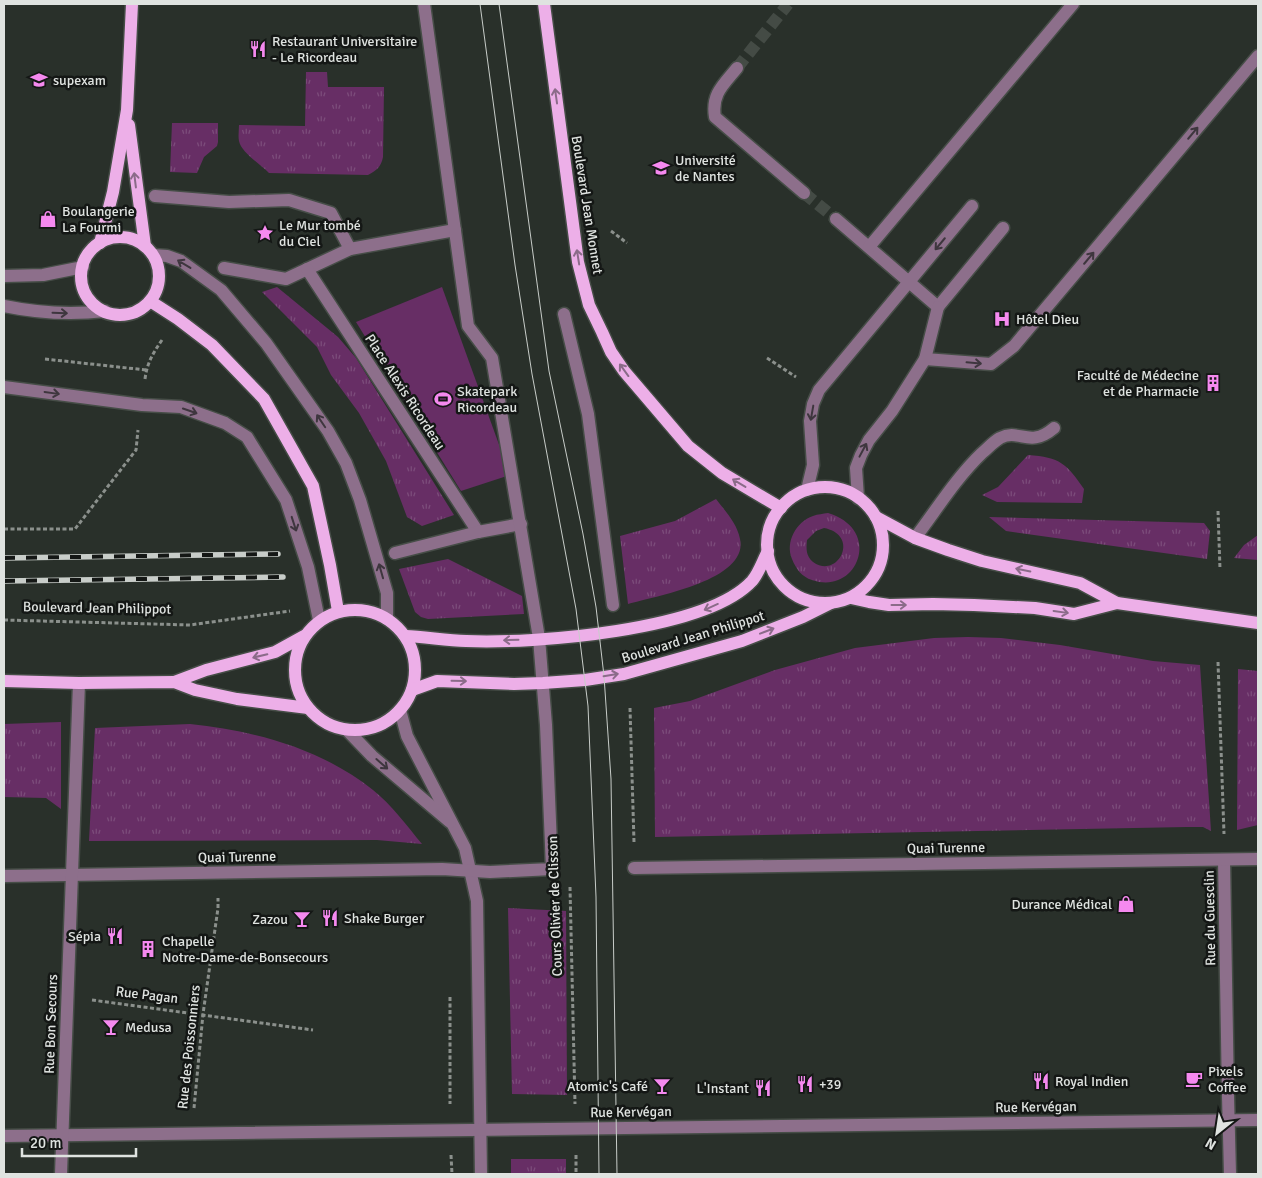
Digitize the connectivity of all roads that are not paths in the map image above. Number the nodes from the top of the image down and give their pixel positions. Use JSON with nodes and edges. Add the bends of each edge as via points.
{"nodes":[{"id":1,"x":132,"y":4,"type":"edge"},
{"id":2,"x":424,"y":4,"type":"edge"},
{"id":3,"x":544,"y":4,"type":"edge"},
{"id":4,"x":1073,"y":4,"type":"edge"},
{"id":5,"x":1258,"y":56,"type":"edge"},
{"id":6,"x":737,"y":68,"type":"tunnel mouth"},
{"id":7,"x":127,"y":110,"type":"junction"},
{"id":8,"x":804,"y":193,"type":"tunnel mouth"},
{"id":9,"x":154,"y":196,"type":"dead end"},
{"id":10,"x":972,"y":206,"type":"dead end"},
{"id":11,"x":836,"y":219,"type":"tunnel mouth"},
{"id":12,"x":1003,"y":228,"type":"dead end"},
{"id":13,"x":455,"y":230,"type":"junction"},
{"id":14,"x":100,"y":243,"type":"junction"},
{"id":15,"x":869,"y":248,"type":"junction"},
{"id":16,"x":350,"y":249,"type":"junction"},
{"id":17,"x":149,"y":251,"type":"junction"},
{"id":18,"x":83,"y":267,"type":"junction"},
{"id":19,"x":224,"y":268,"type":"dead end"},
{"id":20,"x":307,"y":269,"type":"junction"},
{"id":21,"x":4,"y":276,"type":"edge"},
{"id":22,"x":909,"y":281,"type":"junction"},
{"id":23,"x":150,"y":301,"type":"junction"},
{"id":24,"x":938,"y":307,"type":"junction"},
{"id":25,"x":7,"y":310,"type":"edge"},
{"id":26,"x":105,"y":311,"type":"junction"},
{"id":27,"x":564,"y":314,"type":"dead end"},
{"id":28,"x":925,"y":359,"type":"junction"},
{"id":29,"x":4,"y":387,"type":"edge"},
{"id":30,"x":1054,"y":428,"type":"dead end"},
{"id":31,"x":807,"y":490,"type":"junction"},
{"id":32,"x":858,"y":498,"type":"junction"},
{"id":33,"x":781,"y":508,"type":"junction"},
{"id":34,"x":876,"y":517,"type":"junction"},
{"id":35,"x":521,"y":524,"type":"junction"},
{"id":36,"x":478,"y":532,"type":"junction"},
{"id":37,"x":915,"y":538,"type":"junction"},
{"id":38,"x":768,"y":551,"type":"junction"},
{"id":39,"x":395,"y":553,"type":"dead end"},
{"id":40,"x":850,"y":598,"type":"junction"},
{"id":41,"x":831,"y":603,"type":"junction"},
{"id":42,"x":1117,"y":603,"type":"junction"},
{"id":43,"x":613,"y":605,"type":"dead end"},
{"id":44,"x":338,"y":612,"type":"junction"},
{"id":45,"x":388,"y":619,"type":"junction"},
{"id":46,"x":319,"y":620,"type":"junction"},
{"id":47,"x":1258,"y":624,"type":"edge"},
{"id":48,"x":304,"y":636,"type":"junction"},
{"id":49,"x":405,"y":636,"type":"junction"},
{"id":50,"x":539,"y":638,"type":"junction"},
{"id":51,"x":4,"y":681,"type":"edge"},
{"id":52,"x":174,"y":682,"type":"junction"},
{"id":53,"x":80,"y":683,"type":"junction"},
{"id":54,"x":543,"y":683,"type":"junction"},
{"id":55,"x":412,"y":690,"type":"junction"},
{"id":56,"x":308,"y":708,"type":"junction"},
{"id":57,"x":400,"y":710,"type":"junction"},
{"id":58,"x":347,"y":730,"type":"junction"},
{"id":59,"x":455,"y":827,"type":"junction"},
{"id":60,"x":1258,"y":859,"type":"edge"},
{"id":61,"x":1224,"y":860,"type":"junction"},
{"id":62,"x":634,"y":868,"type":"dead end"},
{"id":63,"x":471,"y":871,"type":"junction"},
{"id":64,"x":4,"y":876,"type":"edge"},
{"id":65,"x":72,"y":876,"type":"junction"},
{"id":66,"x":1229,"y":1120,"type":"junction"},
{"id":67,"x":1258,"y":1120,"type":"edge"},
{"id":68,"x":480,"y":1130,"type":"junction"},
{"id":69,"x":62,"y":1135,"type":"junction"},
{"id":70,"x":4,"y":1136,"type":"edge"},
{"id":71,"x":61,"y":1174,"type":"edge"},
{"id":72,"x":481,"y":1174,"type":"edge"},
{"id":73,"x":1230,"y":1174,"type":"edge"}],
"edges":[{"from":1,"to":7,"type":"main road"},
{"from":2,"to":13,"type":"street"},
{"from":33,"to":3,"type":"main road","name":"Boulevard Jean Monnet","one_way":true,"via":[[722,473],[688,446],[611,352],[589,305],[578,262]]},
{"from":4,"to":15,"type":"street"},
{"from":28,"to":5,"type":"street","one_way":true,"via":[[991,364],[1014,346]]},
{"from":6,"to":8,"type":"street","via":[[717,93],[715,117]]},
{"from":7,"to":14,"type":"main road","via":[[113,192]]},
{"from":17,"to":7,"type":"main road","one_way":true},
{"from":9,"to":16,"type":"street","via":[[229,202],[288,200],[331,213]]},
{"from":10,"to":22,"type":"street","one_way":true},
{"from":11,"to":15,"type":"street"},
{"from":12,"to":24,"type":"street"},
{"from":13,"to":16,"type":"street"},
{"from":13,"to":35,"type":"street","via":[[468,326],[492,358]]},
{"from":14,"to":17,"type":"main road","via":[[123,237],[135,240]]},
{"from":14,"to":18,"type":"main road","via":[[91,251]]},
{"from":15,"to":22,"type":"street"},
{"from":16,"to":20,"type":"street"},
{"from":17,"to":23,"type":"main road","via":[[159,273]]},
{"from":45,"to":17,"type":"street","one_way":true,"via":[[387,593],[360,500],[346,463],[328,431],[266,343],[221,290],[182,262]]},
{"from":18,"to":21,"type":"street","via":[[43,275]]},
{"from":18,"to":26,"type":"main road","via":[[82,279],[87,296]]},
{"from":19,"to":20,"type":"street","via":[[286,279]]},
{"from":20,"to":36,"type":"street","name":"Place Alexis Ricordeau"},
{"from":22,"to":24,"type":"street"},
{"from":22,"to":31,"type":"street","one_way":true,"via":[[819,390],[810,421],[813,465]]},
{"from":23,"to":26,"type":"main road","via":[[132,313]]},
{"from":23,"to":44,"type":"main road","via":[[178,318],[212,346],[264,399],[313,486]]},
{"from":24,"to":28,"type":"street"},
{"from":25,"to":26,"type":"street","one_way":true,"via":[[66,314]]},
{"from":27,"to":43,"type":"street","via":[[588,414]]},
{"from":32,"to":28,"type":"street","one_way":true,"via":[[856,468],[860,455]]},
{"from":29,"to":46,"type":"street","one_way":true,"via":[[181,407],[225,422],[247,438],[286,500],[308,567]]},
{"from":30,"to":37,"type":"street","via":[[1039,438],[1011,436],[998,439],[972,463]]},
{"from":31,"to":32,"type":"main road","via":[[834,488]]},
{"from":31,"to":33,"type":"main road"},
{"from":32,"to":34,"type":"main road"},
{"from":33,"to":38,"type":"main road","via":[[771,525]]},
{"from":34,"to":37,"type":"main road"},
{"from":34,"to":40,"type":"main road","via":[[883,542],[881,562],[867,586]]},
{"from":35,"to":36,"type":"street"},
{"from":35,"to":50,"type":"street"},
{"from":36,"to":39,"type":"street"},
{"from":42,"to":37,"type":"main road","one_way":true,"via":[[1080,582],[982,561]]},
{"from":38,"to":41,"type":"main road","via":[[777,577],[791,592],[810,601]]},
{"from":38,"to":50,"type":"main road","name":"Boulevard Jean Philippot","one_way":true,"via":[[754,580],[738,594],[706,609],[616,632]]},
{"from":40,"to":41,"type":"main road"},
{"from":40,"to":42,"type":"main road","one_way":true,"via":[[890,605],[974,605],[1074,614]]},
{"from":54,"to":41,"type":"main road","name":"Boulevard Jean Philippot","one_way":true,"via":[[624,674],[674,661],[742,641]]},
{"from":42,"to":47,"type":"main road"},
{"from":44,"to":45,"type":"main road","via":[[364,610]]},
{"from":44,"to":46,"type":"main road"},
{"from":45,"to":49,"type":"main road"},
{"from":46,"to":48,"type":"main road"},
{"from":48,"to":52,"type":"main road","one_way":true,"via":[[275,652]]},
{"from":48,"to":56,"type":"main road","via":[[297,650],[294,673],[296,688]]},
{"from":50,"to":49,"type":"main road","name":"Boulevard Jean Philippot","one_way":true,"via":[[465,641]]},
{"from":49,"to":55,"type":"main road","via":[[414,657]]},
{"from":50,"to":54,"type":"street"},
{"from":51,"to":53,"type":"main road"},
{"from":52,"to":53,"type":"main road"},
{"from":52,"to":56,"type":"main road","via":[[237,699]]},
{"from":53,"to":65,"type":"street","name":"Rue Bon Secours"},
{"from":55,"to":54,"type":"main road","name":"Boulevard Jean Philippot","one_way":true,"via":[[437,681]]},
{"from":54,"to":63,"type":"street","name":"Quai Turenne","via":[[552,869]]},
{"from":55,"to":57,"type":"main road"},
{"from":56,"to":58,"type":"main road","via":[[321,721]]},
{"from":57,"to":58,"type":"main road","via":[[376,727]]},
{"from":57,"to":59,"type":"street","via":[[407,736]]},
{"from":58,"to":59,"type":"street","one_way":true,"via":[[372,756]]},
{"from":59,"to":63,"type":"street"},
{"from":60,"to":61,"type":"street","name":"Quai Turenne"},
{"from":61,"to":62,"type":"street","name":"Quai Turenne"},
{"from":61,"to":66,"type":"street","name":"Rue du Guesclin"},
{"from":63,"to":65,"type":"street","name":"Quai Turenne"},
{"from":63,"to":68,"type":"street","via":[[478,918]]},
{"from":64,"to":65,"type":"street","name":"Quai Turenne"},
{"from":65,"to":69,"type":"street","name":"Rue Bon Secours"},
{"from":66,"to":67,"type":"street","name":"Rue Kervégan"},
{"from":66,"to":68,"type":"street","name":"Rue Kervégan"},
{"from":66,"to":73,"type":"street","name":"Rue du Guesclin"},
{"from":68,"to":69,"type":"street","name":"Rue Kervégan"},
{"from":68,"to":72,"type":"street"},
{"from":69,"to":70,"type":"street","name":"Rue Kervégan"},
{"from":69,"to":71,"type":"street","name":"Rue Bon Secours"}]}
